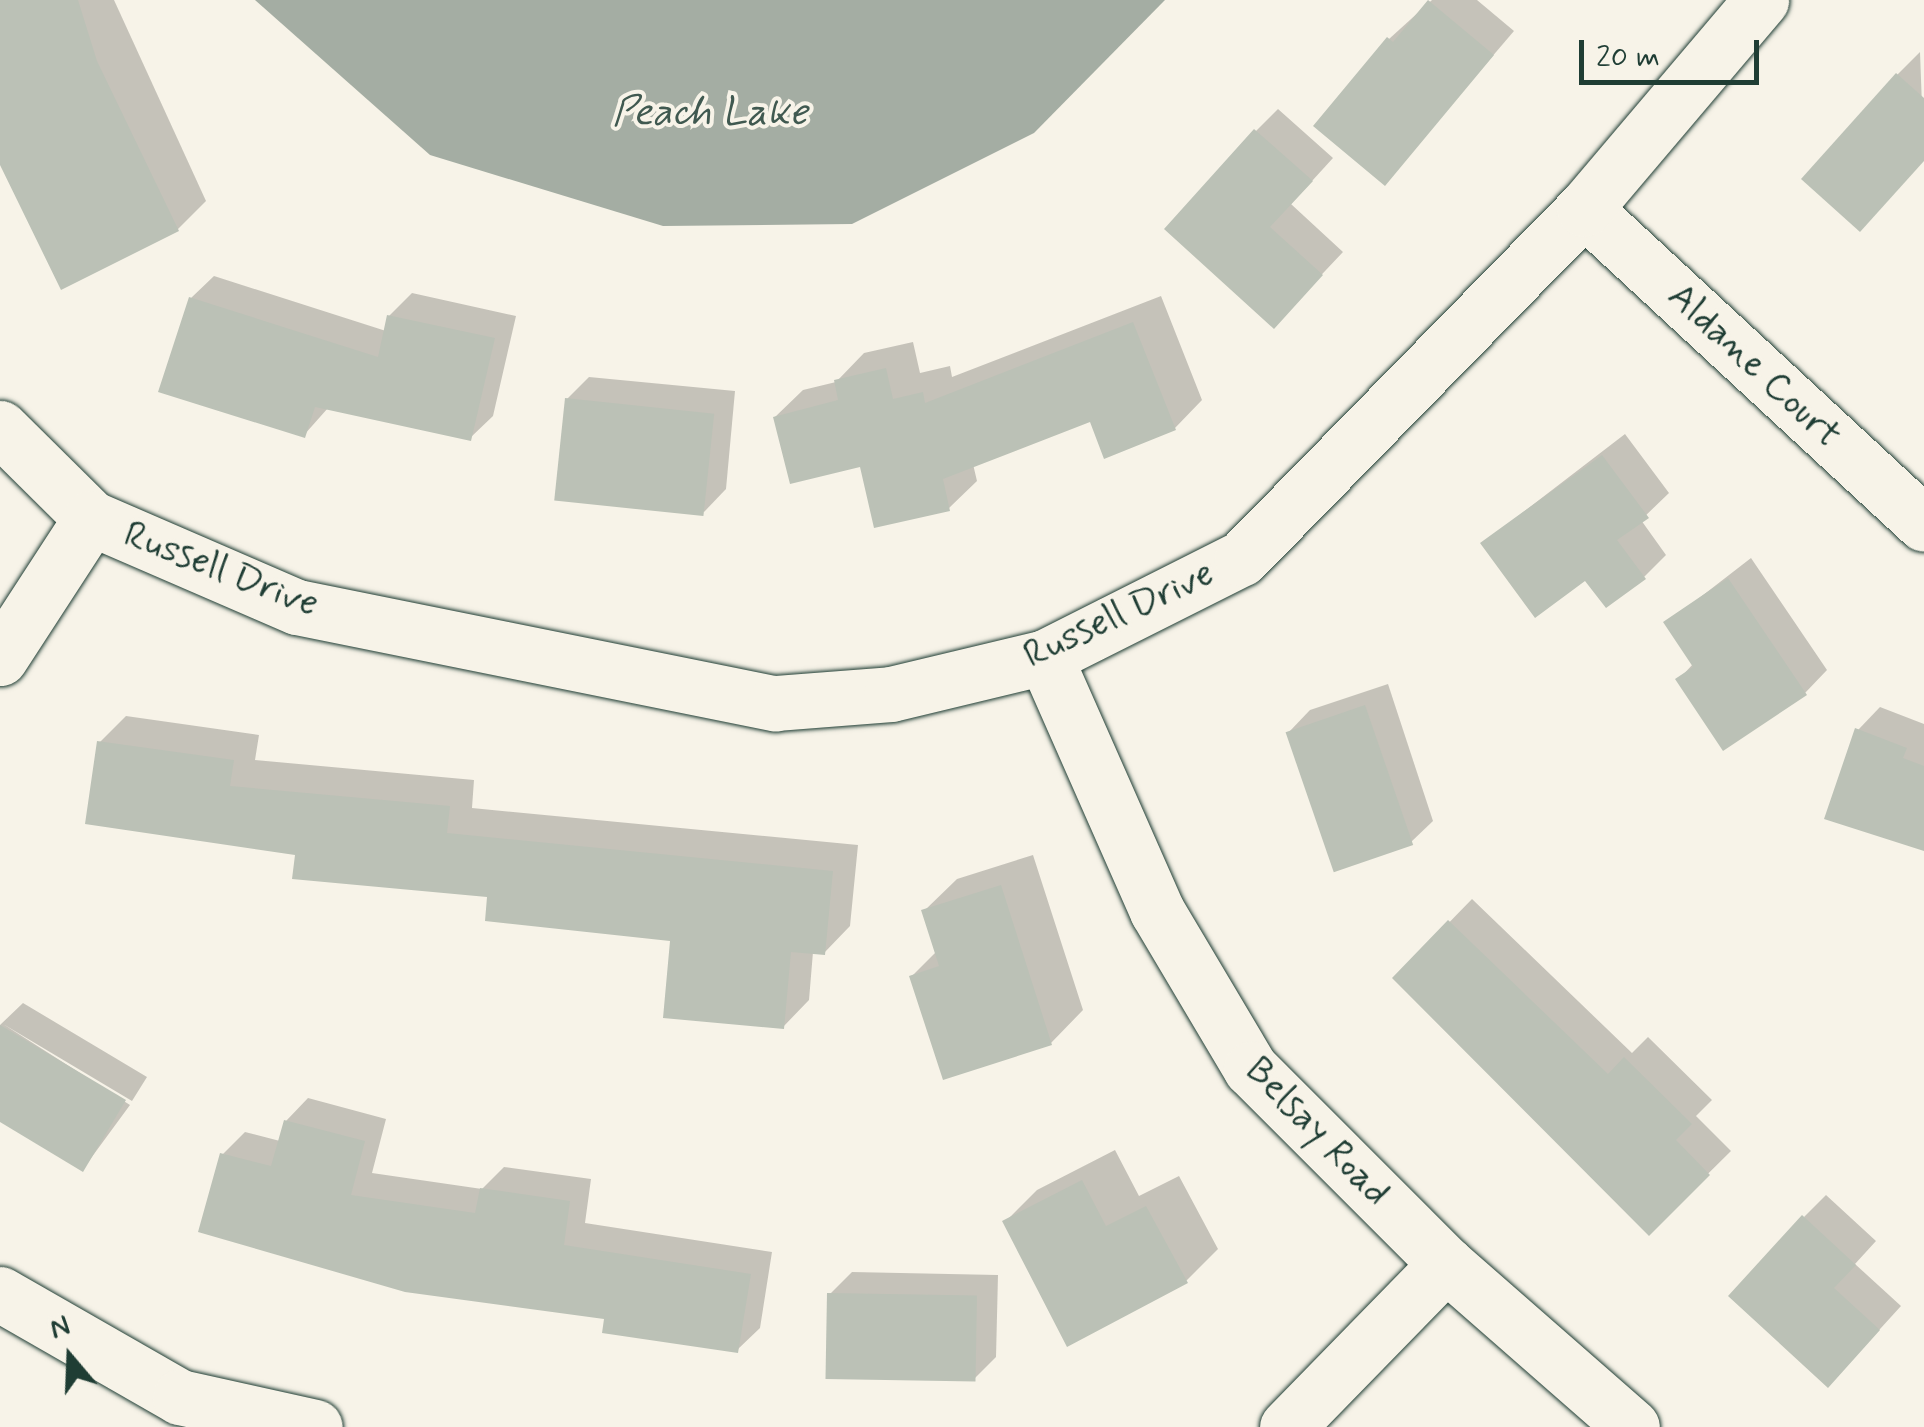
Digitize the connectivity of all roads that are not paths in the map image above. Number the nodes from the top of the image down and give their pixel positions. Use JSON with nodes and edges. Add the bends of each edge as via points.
{"nodes":[{"id":1,"x":1760,"y":0,"type":"edge"},
{"id":2,"x":1584,"y":208,"type":"junction"},
{"id":3,"x":0,"y":428,"type":"edge"},
{"id":4,"x":90,"y":518,"type":"junction"},
{"id":5,"x":1924,"y":524,"type":"edge"},
{"id":6,"x":1045,"y":657,"type":"junction"},
{"id":7,"x":0,"y":658,"type":"edge"},
{"id":8,"x":1446,"y":1264,"type":"junction"},
{"id":9,"x":0,"y":1294,"type":"edge"},
{"id":10,"x":315,"y":1427,"type":"edge"},
{"id":11,"x":1287,"y":1427,"type":"edge"},
{"id":12,"x":1632,"y":1427,"type":"edge"}],
"edges":[{"from":1,"to":2,"type":"street","name":"Russell Drive"},
{"from":2,"to":5,"type":"street","name":"Aldane Court"},
{"from":2,"to":6,"type":"street","name":"Russell Drive","via":[[1242,558]]},
{"from":3,"to":4,"type":"street","name":"Russell Drive"},
{"from":4,"to":6,"type":"street","name":"Russell Drive","via":[[297,606],[775,703],[892,694]]},
{"from":4,"to":7,"type":"street"},
{"from":6,"to":8,"type":"street","name":"Belsay Road","via":[[1157,911],[1251,1068]]},
{"from":8,"to":11,"type":"street"},
{"from":8,"to":12,"type":"street","name":"Belsay Road"},
{"from":9,"to":10,"type":"street","via":[[180,1397]]}]}
